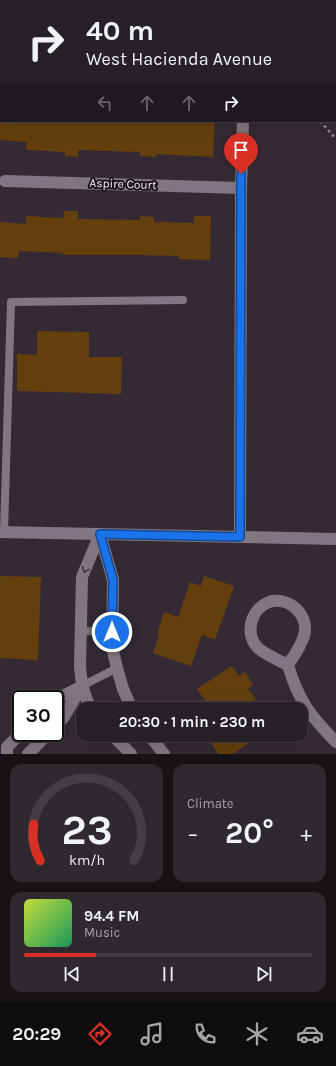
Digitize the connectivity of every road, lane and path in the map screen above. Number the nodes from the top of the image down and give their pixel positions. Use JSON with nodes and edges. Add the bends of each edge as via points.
{"nodes":[{"id":1,"x":243,"y":122,"type":"edge"},
{"id":2,"x":321,"y":122,"type":"edge"},
{"id":3,"x":336,"y":139,"type":"edge"},
{"id":4,"x":6,"y":181,"type":"dead end"},
{"id":5,"x":240,"y":188,"type":"junction"},
{"id":6,"x":184,"y":300,"type":"dead end"},
{"id":7,"x":2,"y":532,"type":"edge"},
{"id":8,"x":100,"y":534,"type":"junction"},
{"id":9,"x":240,"y":537,"type":"junction"},
{"id":10,"x":336,"y":540,"type":"edge"},
{"id":11,"x":81,"y":631,"type":"junction"},
{"id":12,"x":112,"y":632,"type":"junction"},
{"id":13,"x":288,"y":665,"type":"junction"},
{"id":14,"x":116,"y":668,"type":"junction"},
{"id":15,"x":82,"y":686,"type":"junction"},
{"id":16,"x":64,"y":695,"type":"edge"},
{"id":17,"x":88,"y":702,"type":"edge"},
{"id":18,"x":129,"y":702,"type":"edge"},
{"id":19,"x":64,"y":717,"type":"edge"},
{"id":20,"x":13,"y":742,"type":"edge"},
{"id":21,"x":40,"y":742,"type":"edge"},
{"id":22,"x":119,"y":742,"type":"edge"},
{"id":23,"x":155,"y":742,"type":"edge"},
{"id":24,"x":336,"y":742,"type":"edge"},
{"id":25,"x":8,"y":754,"type":"edge"},
{"id":26,"x":28,"y":754,"type":"edge"},
{"id":27,"x":131,"y":754,"type":"edge"},
{"id":28,"x":164,"y":754,"type":"edge"}],
"edges":[{"from":1,"to":5,"type":"street"},
{"from":2,"to":3,"type":"path"},
{"from":4,"to":5,"type":"street","name":"Aspire Court"},
{"from":5,"to":9,"type":"street"},
{"from":6,"to":7,"type":"lane","via":[[11,302]]},
{"from":7,"to":8,"type":"street"},
{"from":8,"to":9,"type":"street"},
{"from":8,"to":11,"type":"street","one_way":true,"via":[[82,577]]},
{"from":8,"to":12,"type":"street","via":[[113,580]]},
{"from":9,"to":10,"type":"street"},
{"from":11,"to":12,"type":"lane"},
{"from":11,"to":15,"type":"street"},
{"from":12,"to":14,"type":"street"},
{"from":13,"to":13,"type":"street","via":[[304,636],[303,616],[290,603],[271,602],[255,612],[250,631],[258,647]]},
{"from":13,"to":24,"type":"street","via":[[304,705]]},
{"from":14,"to":15,"type":"lane"},
{"from":14,"to":18,"type":"street"},
{"from":15,"to":16,"type":"street"},
{"from":15,"to":17,"type":"street"},
{"from":15,"to":19,"type":"street"},
{"from":20,"to":25,"type":"street","via":[[8,748]]},
{"from":21,"to":26,"type":"street"},
{"from":22,"to":27,"type":"street"},
{"from":23,"to":28,"type":"street"}]}
